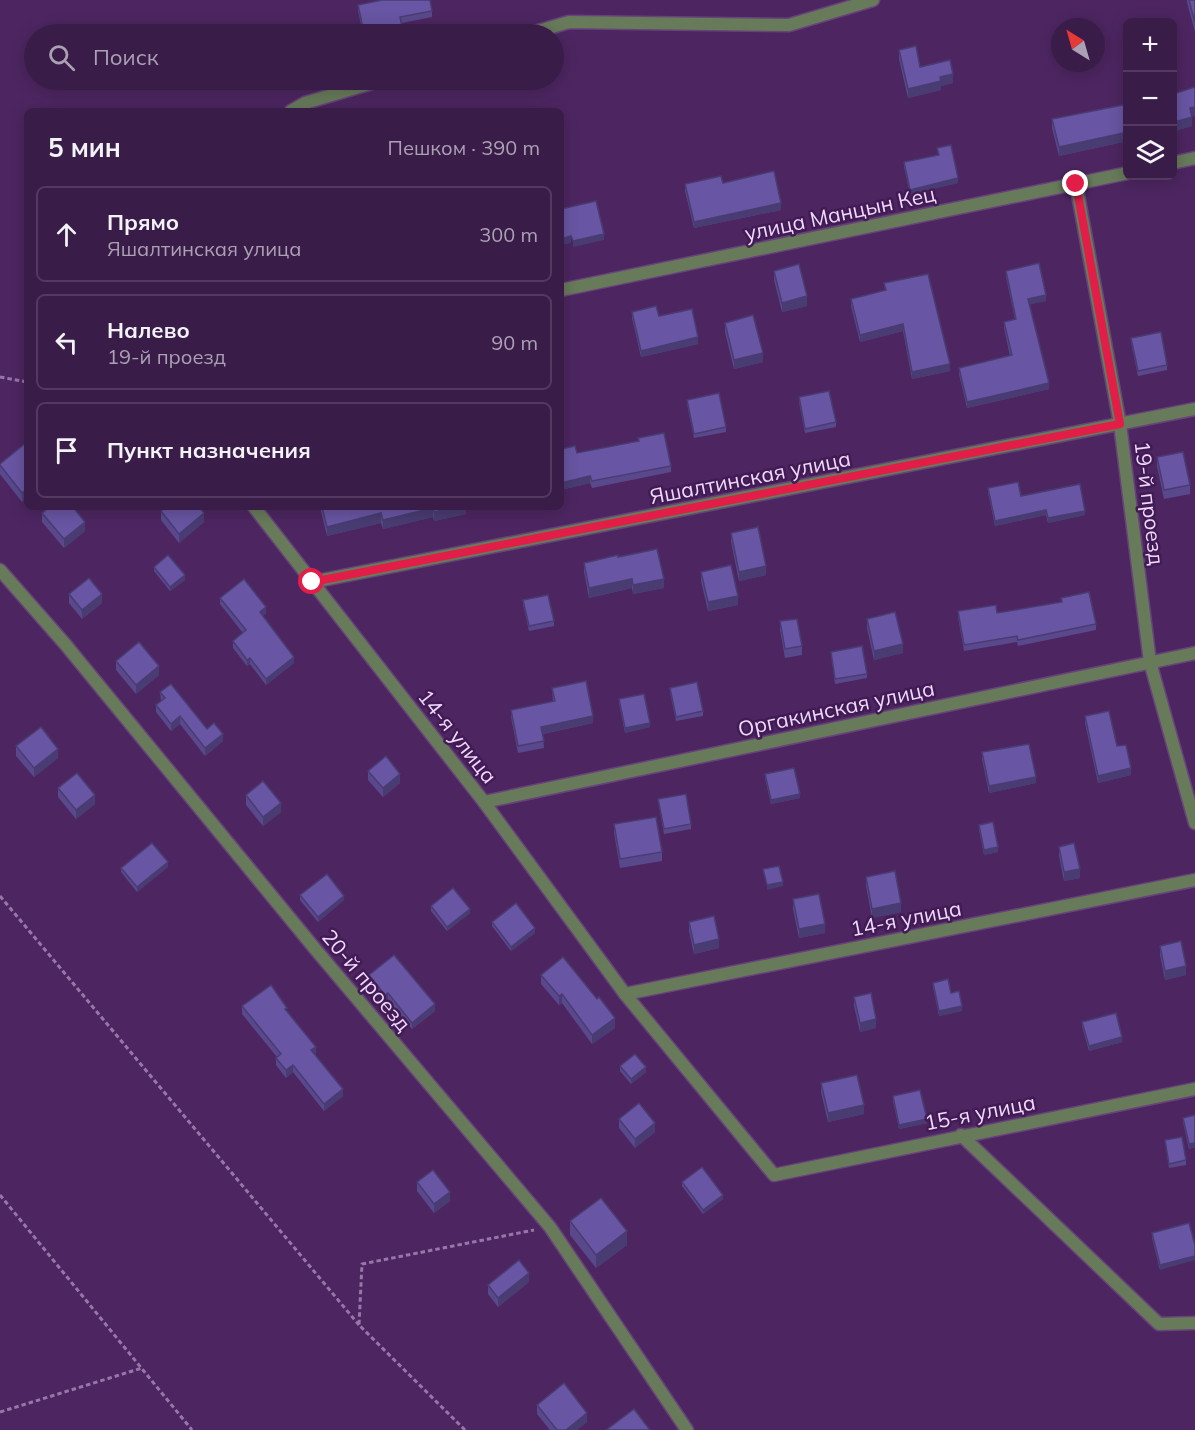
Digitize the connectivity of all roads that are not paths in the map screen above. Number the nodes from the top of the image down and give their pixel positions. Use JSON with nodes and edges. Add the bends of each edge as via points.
{"nodes":[{"id":1,"x":873,"y":0,"type":"edge"},
{"id":2,"x":562,"y":24,"type":"edge"},
{"id":3,"x":349,"y":90,"type":"edge"},
{"id":4,"x":296,"y":108,"type":"edge"},
{"id":5,"x":1195,"y":158,"type":"edge"},
{"id":6,"x":1177,"y":162,"type":"edge"},
{"id":7,"x":1123,"y":174,"type":"edge"},
{"id":8,"x":1076,"y":184,"type":"junction"},
{"id":9,"x":564,"y":289,"type":"edge"},
{"id":10,"x":1195,"y":410,"type":"edge"},
{"id":11,"x":1120,"y":424,"type":"junction"},
{"id":12,"x":256,"y":510,"type":"edge"},
{"id":13,"x":0,"y":570,"type":"edge"},
{"id":14,"x":312,"y":582,"type":"junction"},
{"id":15,"x":1195,"y":653,"type":"edge"},
{"id":16,"x":1150,"y":662,"type":"junction"},
{"id":17,"x":484,"y":802,"type":"junction"},
{"id":18,"x":1195,"y":824,"type":"edge"},
{"id":19,"x":1195,"y":880,"type":"edge"},
{"id":20,"x":625,"y":994,"type":"junction"},
{"id":21,"x":1195,"y":1089,"type":"edge"},
{"id":22,"x":961,"y":1135,"type":"junction"},
{"id":23,"x":774,"y":1175,"type":"joint"},
{"id":24,"x":1195,"y":1323,"type":"edge"},
{"id":25,"x":687,"y":1430,"type":"edge"}],
"edges":[{"from":1,"to":2,"type":"street","via":[[789,25]]},
{"from":3,"to":4,"type":"street"},
{"from":5,"to":6,"type":"street"},
{"from":7,"to":8,"type":"street","name":"улица Манцын Кец"},
{"from":8,"to":9,"type":"street","name":"улица Манцын Кец"},
{"from":8,"to":11,"type":"street","name":"19-й проезд"},
{"from":10,"to":11,"type":"street","name":"Яшалтинская улица"},
{"from":11,"to":14,"type":"street","name":"Яшалтинская улица"},
{"from":11,"to":16,"type":"street","name":"19-й проезд"},
{"from":12,"to":14,"type":"street","name":"14-я улица"},
{"from":13,"to":25,"type":"street","name":"20-й проезд","via":[[550,1227]]},
{"from":14,"to":17,"type":"street","name":"14-я улица"},
{"from":15,"to":16,"type":"street","name":"Оргакинская улица"},
{"from":16,"to":17,"type":"street","name":"Оргакинская улица"},
{"from":16,"to":18,"type":"street","name":"19-й проезд"},
{"from":17,"to":20,"type":"street","name":"14-я улица"},
{"from":19,"to":20,"type":"street","name":"14-я улица"},
{"from":20,"to":23,"type":"street","name":"14-я улица"},
{"from":21,"to":22,"type":"street","name":"15-я улица"},
{"from":22,"to":23,"type":"street","name":"15-я улица"},
{"from":22,"to":24,"type":"street","via":[[1159,1324]]}]}
